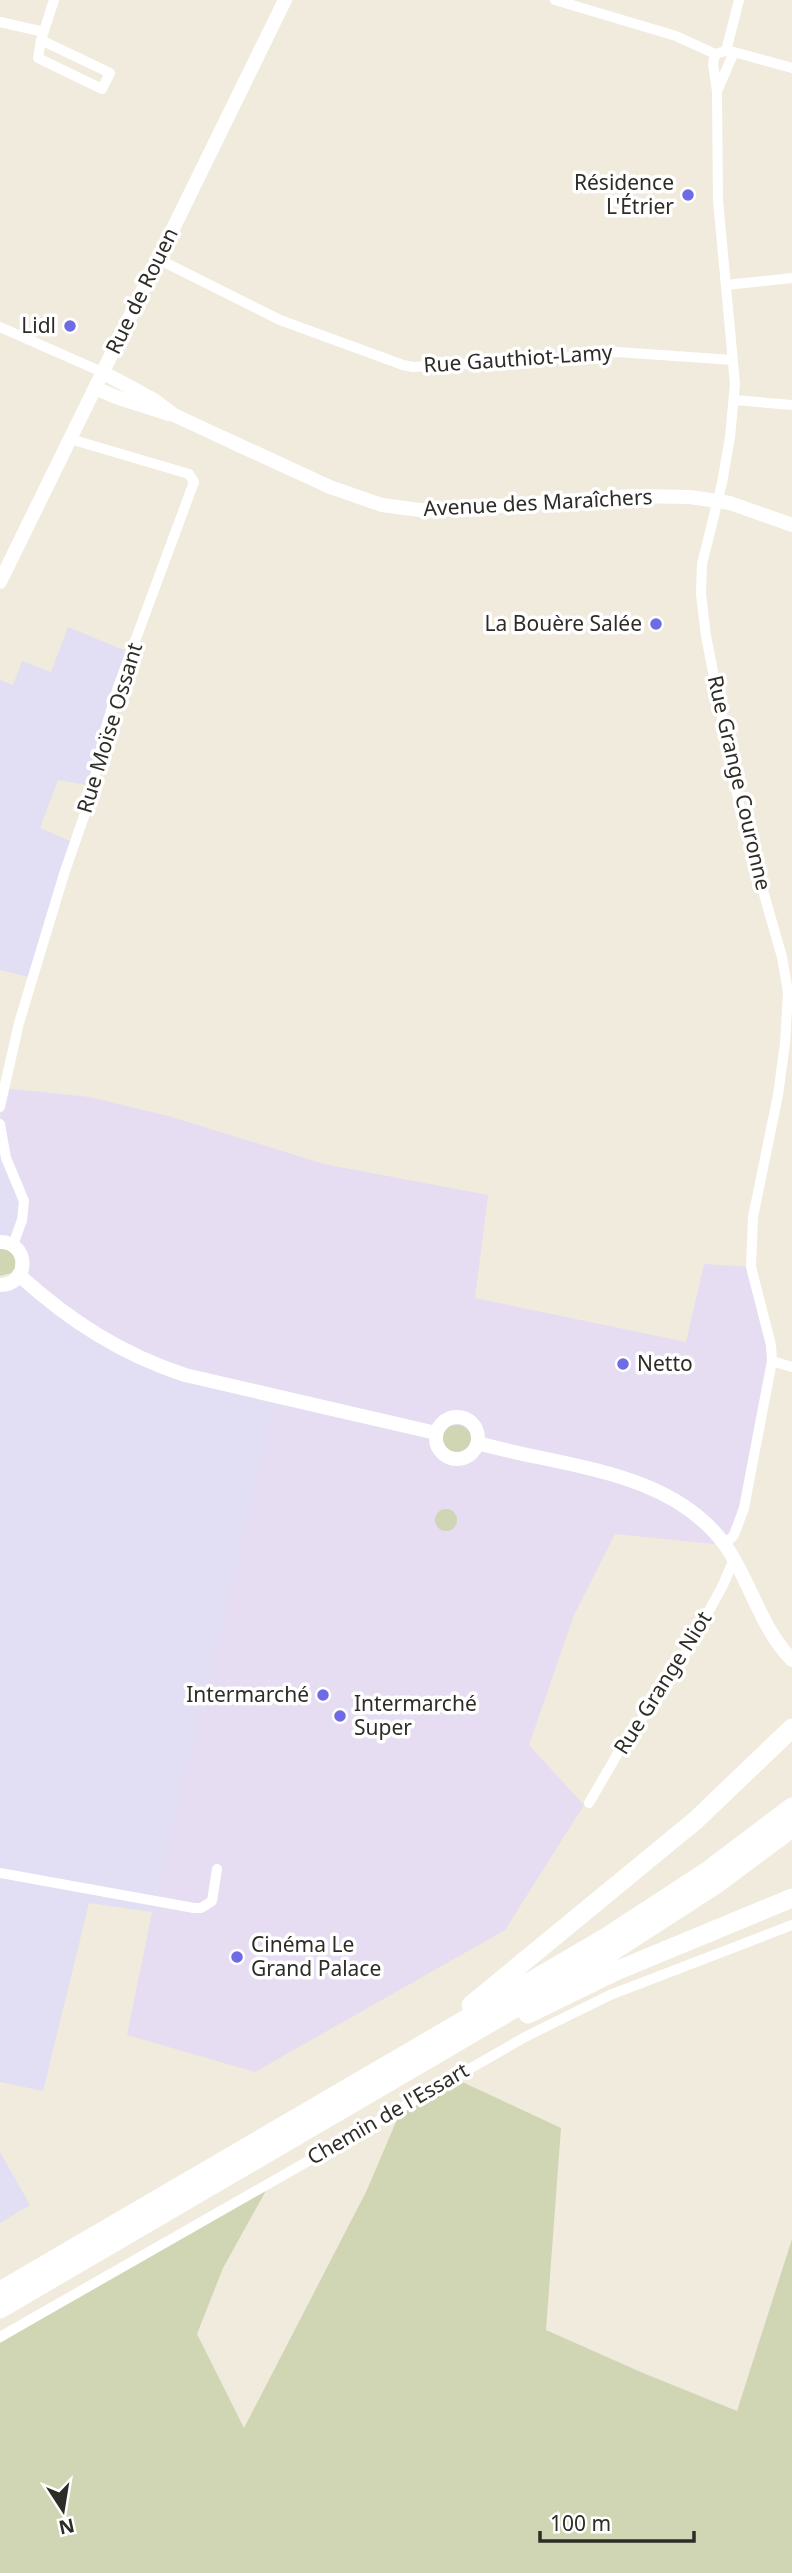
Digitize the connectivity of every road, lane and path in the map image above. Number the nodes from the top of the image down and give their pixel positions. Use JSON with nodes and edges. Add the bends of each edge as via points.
{"nodes":[{"id":1,"x":54,"y":0,"type":"edge"},
{"id":2,"x":285,"y":0,"type":"edge"},
{"id":3,"x":555,"y":0,"type":"edge"},
{"id":4,"x":738,"y":0,"type":"edge"},
{"id":5,"x":0,"y":22,"type":"edge"},
{"id":6,"x":42,"y":36,"type":"junction"},
{"id":7,"x":725,"y":52,"type":"junction"},
{"id":8,"x":792,"y":68,"type":"edge"},
{"id":9,"x":717,"y":92,"type":"junction"},
{"id":10,"x":158,"y":259,"type":"junction"},
{"id":11,"x":792,"y":278,"type":"edge"},
{"id":12,"x":726,"y":285,"type":"junction"},
{"id":13,"x":0,"y":327,"type":"edge"},
{"id":14,"x":733,"y":360,"type":"junction"},
{"id":15,"x":102,"y":372,"type":"junction"},
{"id":16,"x":94,"y":387,"type":"junction"},
{"id":17,"x":734,"y":400,"type":"junction"},
{"id":18,"x":792,"y":405,"type":"edge"},
{"id":19,"x":174,"y":415,"type":"junction"},
{"id":20,"x":69,"y":439,"type":"junction"},
{"id":21,"x":718,"y":501,"type":"junction"},
{"id":22,"x":792,"y":525,"type":"edge"},
{"id":23,"x":0,"y":582,"type":"edge"},
{"id":24,"x":789,"y":970,"type":"edge"},
{"id":25,"x":792,"y":993,"type":"edge"},
{"id":26,"x":788,"y":1010,"type":"junction"},
{"id":27,"x":788,"y":1050,"type":"edge"},
{"id":28,"x":0,"y":1107,"type":"edge"},
{"id":29,"x":0,"y":1124,"type":"edge"},
{"id":30,"x":7,"y":1243,"type":"edge"},
{"id":31,"x":19,"y":1276,"type":"junction"},
{"id":32,"x":0,"y":1285,"type":"edge"},
{"id":33,"x":772,"y":1361,"type":"junction"},
{"id":34,"x":792,"y":1367,"type":"edge"},
{"id":35,"x":436,"y":1433,"type":"junction"},
{"id":36,"x":478,"y":1443,"type":"junction"},
{"id":37,"x":724,"y":1545,"type":"junction"},
{"id":38,"x":735,"y":1563,"type":"junction"},
{"id":39,"x":792,"y":1660,"type":"edge"},
{"id":40,"x":792,"y":1728,"type":"edge"},
{"id":41,"x":589,"y":1803,"type":"dead end"},
{"id":42,"x":792,"y":1807,"type":"edge"},
{"id":43,"x":792,"y":1828,"type":"edge"},
{"id":44,"x":217,"y":1869,"type":"dead end"},
{"id":45,"x":0,"y":1873,"type":"edge"},
{"id":46,"x":792,"y":1898,"type":"edge"},
{"id":47,"x":792,"y":1925,"type":"edge"},
{"id":48,"x":434,"y":2047,"type":"junction"},
{"id":49,"x":0,"y":2291,"type":"edge"},
{"id":50,"x":0,"y":2309,"type":"edge"},
{"id":51,"x":0,"y":2337,"type":"edge"}],
"edges":[{"from":1,"to":6,"type":"street"},
{"from":2,"to":10,"type":"street","name":"Rue de Rouen"},
{"from":3,"to":7,"type":"street"},
{"from":4,"to":7,"type":"street"},
{"from":5,"to":6,"type":"street"},
{"from":6,"to":6,"type":"street","via":[[38,58],[103,89],[110,73]]},
{"from":7,"to":8,"type":"street"},
{"from":7,"to":9,"type":"street","name":"Rue Grange Couronne"},
{"from":7,"to":9,"type":"street","name":"Rue Grange Couronne","via":[[713,64]]},
{"from":9,"to":12,"type":"street","name":"Rue Grange Couronne","via":[[718,200]]},
{"from":10,"to":14,"type":"street","name":"Rue Gauthiot-Lamy","via":[[290,324],[413,367],[617,352]]},
{"from":10,"to":15,"type":"street","name":"Rue de Rouen"},
{"from":11,"to":12,"type":"street"},
{"from":12,"to":14,"type":"street","name":"Rue Grange Couronne"},
{"from":13,"to":15,"type":"street"},
{"from":14,"to":17,"type":"street","name":"Rue Grange Couronne"},
{"from":15,"to":16,"type":"street","name":"Rue de Rouen"},
{"from":15,"to":19,"type":"street","name":"Avenue des Maraîchers"},
{"from":16,"to":19,"type":"street","name":"Avenue des Maraîchers"},
{"from":16,"to":20,"type":"street","name":"Rue de Rouen"},
{"from":17,"to":18,"type":"street"},
{"from":17,"to":21,"type":"street","name":"Rue Grange Couronne"},
{"from":19,"to":21,"type":"street","name":"Avenue des Maraîchers","via":[[330,487],[382,505],[427,511],[633,496]]},
{"from":20,"to":23,"type":"street","name":"Rue de Rouen"},
{"from":20,"to":28,"type":"street","name":"Rue Moïse Ossant","via":[[190,474],[194,482],[118,687],[91,796],[19,1023]]},
{"from":21,"to":22,"type":"street","name":"Avenue des Maraîchers"},
{"from":21,"to":24,"type":"street","name":"Rue Grange Couronne","via":[[702,564],[706,636],[741,814]]},
{"from":24,"to":26,"type":"street","name":"Rue Grange Couronne"},
{"from":25,"to":26,"type":"street"},
{"from":26,"to":27,"type":"street","name":"Rue Grange Couronne"},
{"from":27,"to":33,"type":"street","name":"Rue Grange Couronne","via":[[753,1217],[751,1267]]},
{"from":29,"to":30,"type":"street","via":[[6,1158],[24,1201],[22,1220]]},
{"from":30,"to":31,"type":"street","via":[[22,1254]]},
{"from":31,"to":32,"type":"street"},
{"from":31,"to":35,"type":"street","via":[[68,1316],[149,1363]]},
{"from":33,"to":34,"type":"street"},
{"from":33,"to":37,"type":"street","name":"Rue Grange Couronne","via":[[744,1508],[734,1535]]},
{"from":35,"to":36,"type":"street","via":[[440,1452],[451,1459],[468,1457]]},
{"from":35,"to":36,"type":"street","via":[[451,1417],[466,1418],[477,1429]]},
{"from":36,"to":37,"type":"street","via":[[640,1484],[692,1511]]},
{"from":37,"to":38,"type":"street"},
{"from":38,"to":39,"type":"street","via":[[769,1631]]},
{"from":38,"to":41,"type":"street","name":"Rue Grange Niot","via":[[680,1664]]},
{"from":40,"to":48,"type":"highway","via":[[680,1833]]},
{"from":42,"to":48,"type":"highway","via":[[673,1895]]},
{"from":43,"to":48,"type":"highway","via":[[658,1923]]},
{"from":44,"to":45,"type":"street","via":[[212,1901],[201,1908]]},
{"from":46,"to":48,"type":"highway","via":[[616,1971],[543,2007]]},
{"from":47,"to":51,"type":"street","name":"Chemin de l'Essart","via":[[645,1980],[546,2026]]},
{"from":48,"to":49,"type":"highway"},
{"from":48,"to":50,"type":"highway"}]}
